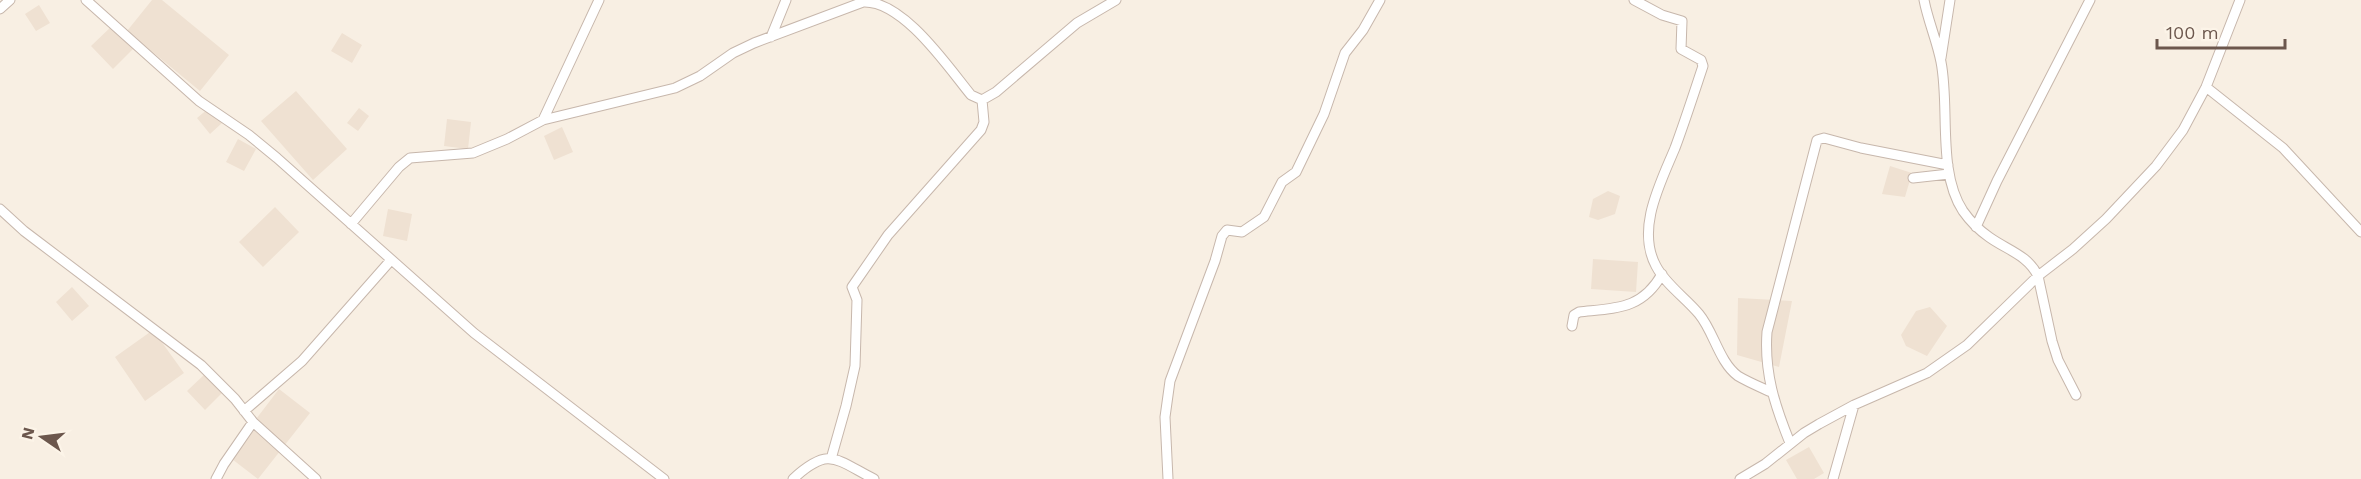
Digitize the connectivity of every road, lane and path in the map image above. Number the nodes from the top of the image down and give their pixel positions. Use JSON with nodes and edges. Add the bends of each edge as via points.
{"nodes":[{"id":1,"x":10,"y":0,"type":"edge"},
{"id":2,"x":86,"y":0,"type":"edge"},
{"id":3,"x":599,"y":0,"type":"edge"},
{"id":4,"x":786,"y":0,"type":"edge"},
{"id":5,"x":1116,"y":0,"type":"edge"},
{"id":6,"x":1380,"y":0,"type":"edge"},
{"id":7,"x":1634,"y":0,"type":"edge"},
{"id":8,"x":1924,"y":0,"type":"edge"},
{"id":9,"x":1950,"y":0,"type":"edge"},
{"id":10,"x":2090,"y":0,"type":"edge"},
{"id":11,"x":2240,"y":0,"type":"edge"},
{"id":12,"x":0,"y":9,"type":"edge"},
{"id":13,"x":771,"y":37,"type":"junction"},
{"id":14,"x":1941,"y":61,"type":"junction"},
{"id":15,"x":2206,"y":87,"type":"junction"},
{"id":16,"x":982,"y":100,"type":"junction"},
{"id":17,"x":543,"y":120,"type":"junction"},
{"id":18,"x":1949,"y":169,"type":"junction"},
{"id":19,"x":1913,"y":178,"type":"dead end"},
{"id":20,"x":0,"y":209,"type":"edge"},
{"id":21,"x":351,"y":224,"type":"junction"},
{"id":22,"x":1976,"y":227,"type":"junction"},
{"id":23,"x":2361,"y":232,"type":"edge"},
{"id":24,"x":391,"y":260,"type":"junction"},
{"id":25,"x":1662,"y":274,"type":"junction"},
{"id":26,"x":2038,"y":276,"type":"junction"},
{"id":27,"x":1572,"y":326,"type":"dead end"},
{"id":28,"x":1771,"y":392,"type":"junction"},
{"id":29,"x":2076,"y":395,"type":"dead end"},
{"id":30,"x":1854,"y":405,"type":"junction"},
{"id":31,"x":244,"y":411,"type":"junction"},
{"id":32,"x":253,"y":422,"type":"junction"},
{"id":33,"x":1790,"y":443,"type":"junction"},
{"id":34,"x":831,"y":459,"type":"junction"},
{"id":35,"x":216,"y":479,"type":"edge"},
{"id":36,"x":316,"y":479,"type":"edge"},
{"id":37,"x":664,"y":479,"type":"edge"},
{"id":38,"x":793,"y":479,"type":"edge"},
{"id":39,"x":874,"y":479,"type":"edge"},
{"id":40,"x":1168,"y":479,"type":"edge"},
{"id":41,"x":1740,"y":479,"type":"edge"},
{"id":42,"x":1833,"y":479,"type":"edge"}],
"edges":[{"from":1,"to":12,"type":"street"},
{"from":2,"to":21,"type":"street","via":[[200,101],[249,135]]},
{"from":3,"to":17,"type":"street"},
{"from":4,"to":13,"type":"street"},
{"from":5,"to":16,"type":"street","via":[[1077,23]]},
{"from":6,"to":40,"type":"street","via":[[1345,53],[1324,114],[1296,172],[1282,182],[1264,217],[1242,232],[1227,230],[1222,236],[1170,381],[1165,417]]},
{"from":7,"to":25,"type":"street","via":[[1682,21],[1681,49],[1701,60],[1703,66],[1650,219],[1649,250]]},
{"from":8,"to":14,"type":"street"},
{"from":9,"to":14,"type":"street"},
{"from":10,"to":22,"type":"street"},
{"from":11,"to":15,"type":"street"},
{"from":13,"to":16,"type":"street","via":[[863,2],[876,2],[908,22],[971,96]]},
{"from":13,"to":17,"type":"street","via":[[733,53],[675,88]]},
{"from":14,"to":18,"type":"street"},
{"from":15,"to":23,"type":"street","via":[[2283,148]]},
{"from":15,"to":26,"type":"street","via":[[2183,130],[2157,166],[2073,249]]},
{"from":16,"to":34,"type":"street","via":[[981,130],[900,221],[852,286],[857,300],[855,366]]},
{"from":17,"to":21,"type":"street","via":[[473,153],[410,158]]},
{"from":18,"to":19,"type":"street"},
{"from":18,"to":22,"type":"street","via":[[1962,209]]},
{"from":18,"to":28,"type":"street","via":[[1818,139],[1767,332]]},
{"from":20,"to":31,"type":"street","via":[[201,365]]},
{"from":21,"to":24,"type":"street"},
{"from":22,"to":26,"type":"street","via":[[2030,261]]},
{"from":24,"to":31,"type":"street","via":[[302,361]]},
{"from":24,"to":37,"type":"street","via":[[510,362]]},
{"from":25,"to":27,"type":"street","via":[[1644,298],[1615,309],[1576,313]]},
{"from":25,"to":28,"type":"street","via":[[1698,314],[1731,369]]},
{"from":26,"to":29,"type":"street","via":[[2058,360]]},
{"from":26,"to":30,"type":"street","via":[[1967,345],[1927,373]]},
{"from":28,"to":33,"type":"street"},
{"from":30,"to":33,"type":"street"},
{"from":30,"to":42,"type":"street"},
{"from":31,"to":32,"type":"street"},
{"from":32,"to":35,"type":"street"},
{"from":32,"to":36,"type":"street"},
{"from":33,"to":41,"type":"street"},
{"from":34,"to":38,"type":"street","via":[[817,459]]},
{"from":34,"to":39,"type":"street"}]}
